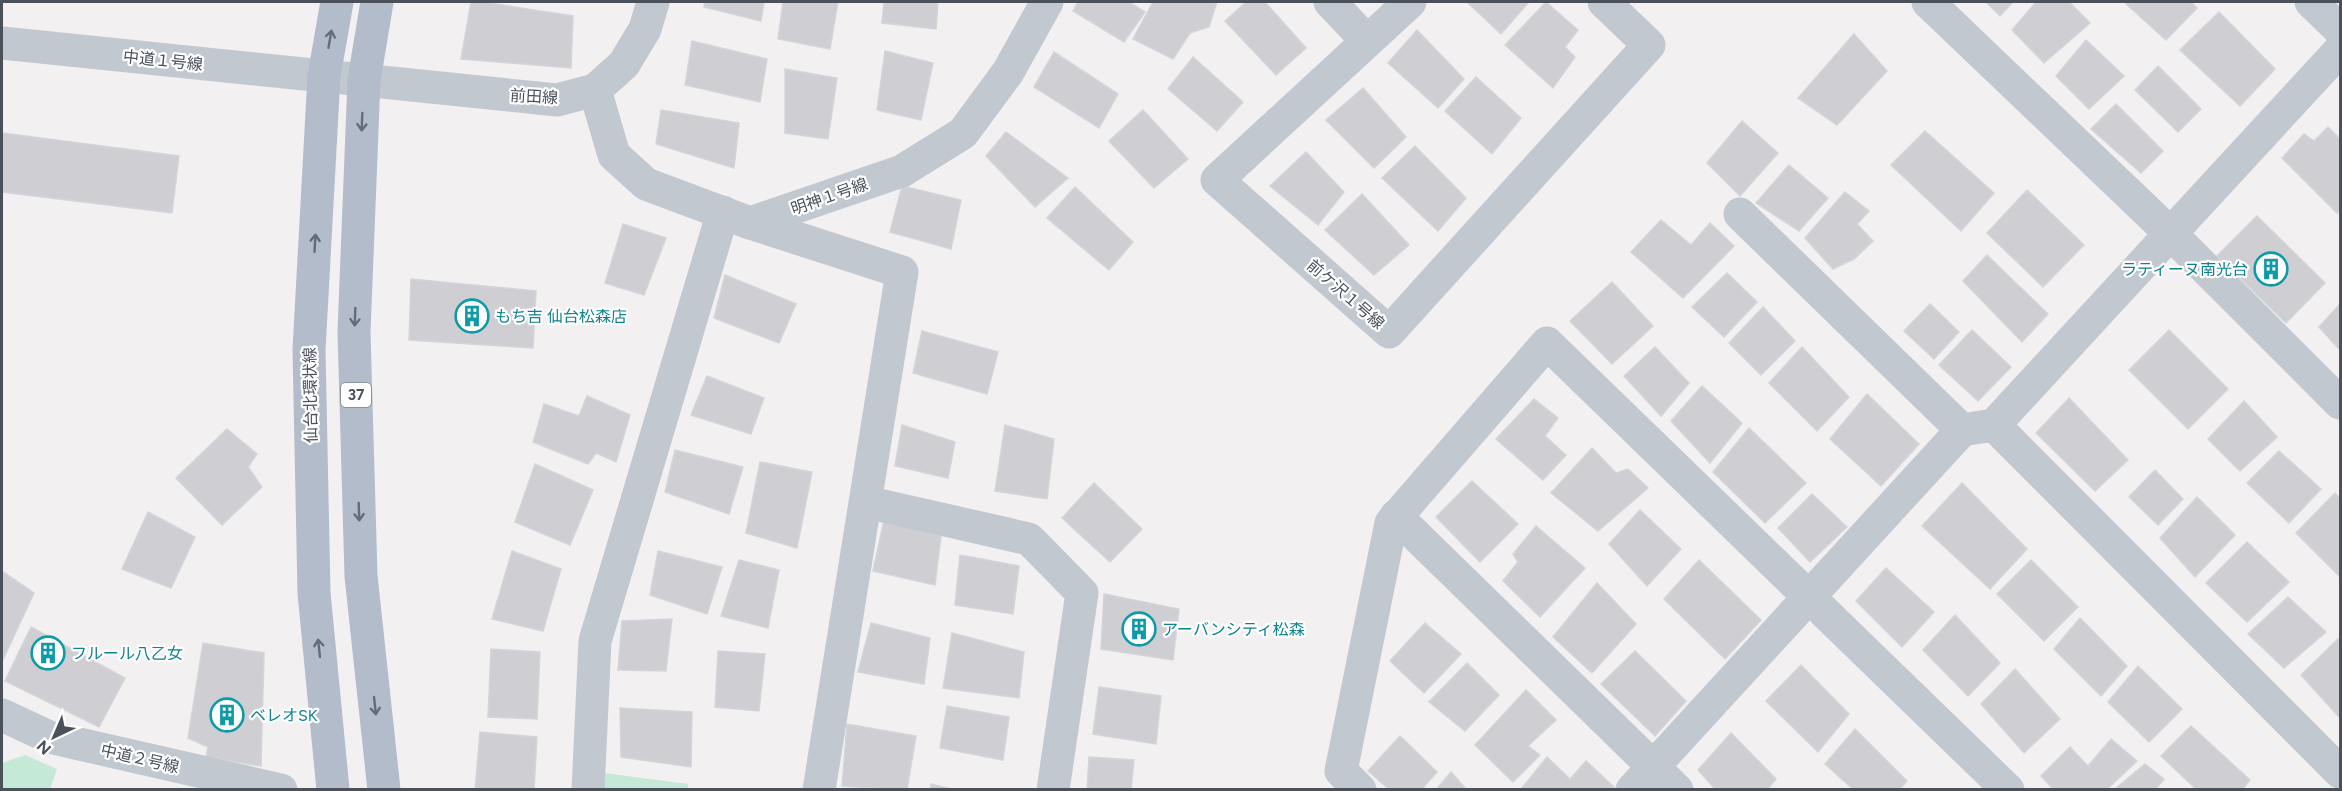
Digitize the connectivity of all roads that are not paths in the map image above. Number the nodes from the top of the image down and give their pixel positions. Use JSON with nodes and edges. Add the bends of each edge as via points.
{"nodes":[{"id":1,"x":337,"y":2,"type":"edge"},
{"id":2,"x":377,"y":2,"type":"edge"},
{"id":3,"x":653,"y":2,"type":"edge"},
{"id":4,"x":1047,"y":2,"type":"edge"},
{"id":5,"x":1330,"y":2,"type":"edge"},
{"id":6,"x":1410,"y":2,"type":"edge"},
{"id":7,"x":1604,"y":2,"type":"edge"},
{"id":8,"x":1928,"y":2,"type":"edge"},
{"id":9,"x":2311,"y":2,"type":"edge"},
{"id":10,"x":2340,"y":30,"type":"edge"},
{"id":11,"x":1367,"y":41,"type":"junction"},
{"id":12,"x":2,"y":43,"type":"edge"},
{"id":13,"x":2340,"y":50,"type":"edge"},
{"id":14,"x":324,"y":76,"type":"junction"},
{"id":15,"x":364,"y":80,"type":"junction"},
{"id":16,"x":595,"y":90,"type":"junction"},
{"id":17,"x":1740,"y":214,"type":"dead end"},
{"id":18,"x":737,"y":218,"type":"junction"},
{"id":19,"x":2171,"y":234,"type":"junction"},
{"id":20,"x":2340,"y":403,"type":"edge"},
{"id":21,"x":1994,"y":425,"type":"junction"},
{"id":22,"x":1962,"y":430,"type":"junction"},
{"id":23,"x":866,"y":502,"type":"junction"},
{"id":24,"x":1396,"y":516,"type":"junction"},
{"id":25,"x":1809,"y":597,"type":"junction"},
{"id":26,"x":2,"y":716,"type":"edge"},
{"id":27,"x":2340,"y":772,"type":"edge"},
{"id":28,"x":1643,"y":778,"type":"edge"},
{"id":29,"x":281,"y":789,"type":"edge"},
{"id":30,"x":333,"y":789,"type":"edge"},
{"id":31,"x":384,"y":789,"type":"edge"},
{"id":32,"x":588,"y":789,"type":"edge"},
{"id":33,"x":819,"y":789,"type":"edge"},
{"id":34,"x":1053,"y":789,"type":"edge"},
{"id":35,"x":1360,"y":789,"type":"edge"},
{"id":36,"x":1677,"y":789,"type":"edge"},
{"id":37,"x":2008,"y":789,"type":"edge"}],
"edges":[{"from":14,"to":1,"type":"main road","name":"仙台北環状線","one_way":true},
{"from":2,"to":15,"type":"main road","number":"37"},
{"from":3,"to":16,"type":"street","name":"前田線","via":[[645,29],[624,64]]},
{"from":4,"to":18,"type":"street","name":"明神１号線","via":[[1008,72],[963,133],[902,171]]},
{"from":5,"to":11,"type":"street"},
{"from":6,"to":11,"type":"street","name":"前ケ沢１号線"},
{"from":7,"to":11,"type":"street","name":"前ケ沢１号線","via":[[1649,45],[1389,332],[1217,180]]},
{"from":8,"to":19,"type":"street"},
{"from":9,"to":10,"type":"street"},
{"from":12,"to":14,"type":"street","name":"中道１号線"},
{"from":13,"to":19,"type":"street"},
{"from":14,"to":15,"type":"street","name":"中道１号線"},
{"from":30,"to":14,"type":"main road","name":"仙台北環状線","one_way":true,"via":[[314,593],[310,373]]},
{"from":15,"to":16,"type":"street","name":"前田線","via":[[557,100]]},
{"from":15,"to":31,"type":"main road","number":"37","one_way":true,"via":[[354,332],[361,576]]},
{"from":16,"to":18,"type":"street","via":[[614,154],[645,184]]},
{"from":17,"to":22,"type":"street"},
{"from":18,"to":23,"type":"street","via":[[902,272]]},
{"from":18,"to":32,"type":"street","via":[[595,641]]},
{"from":19,"to":20,"type":"street"},
{"from":19,"to":21,"type":"street"},
{"from":21,"to":22,"type":"street"},
{"from":21,"to":27,"type":"street"},
{"from":22,"to":25,"type":"street"},
{"from":23,"to":33,"type":"street"},
{"from":23,"to":34,"type":"street","via":[[1029,539],[1082,593]]},
{"from":24,"to":25,"type":"street","via":[[1546,343]]},
{"from":24,"to":28,"type":"street"},
{"from":24,"to":35,"type":"street","via":[[1391,523],[1341,771]]},
{"from":25,"to":28,"type":"street"},
{"from":25,"to":37,"type":"street"},
{"from":26,"to":29,"type":"street","name":"中道２号線","via":[[49,737]]},
{"from":28,"to":36,"type":"street"}]}
